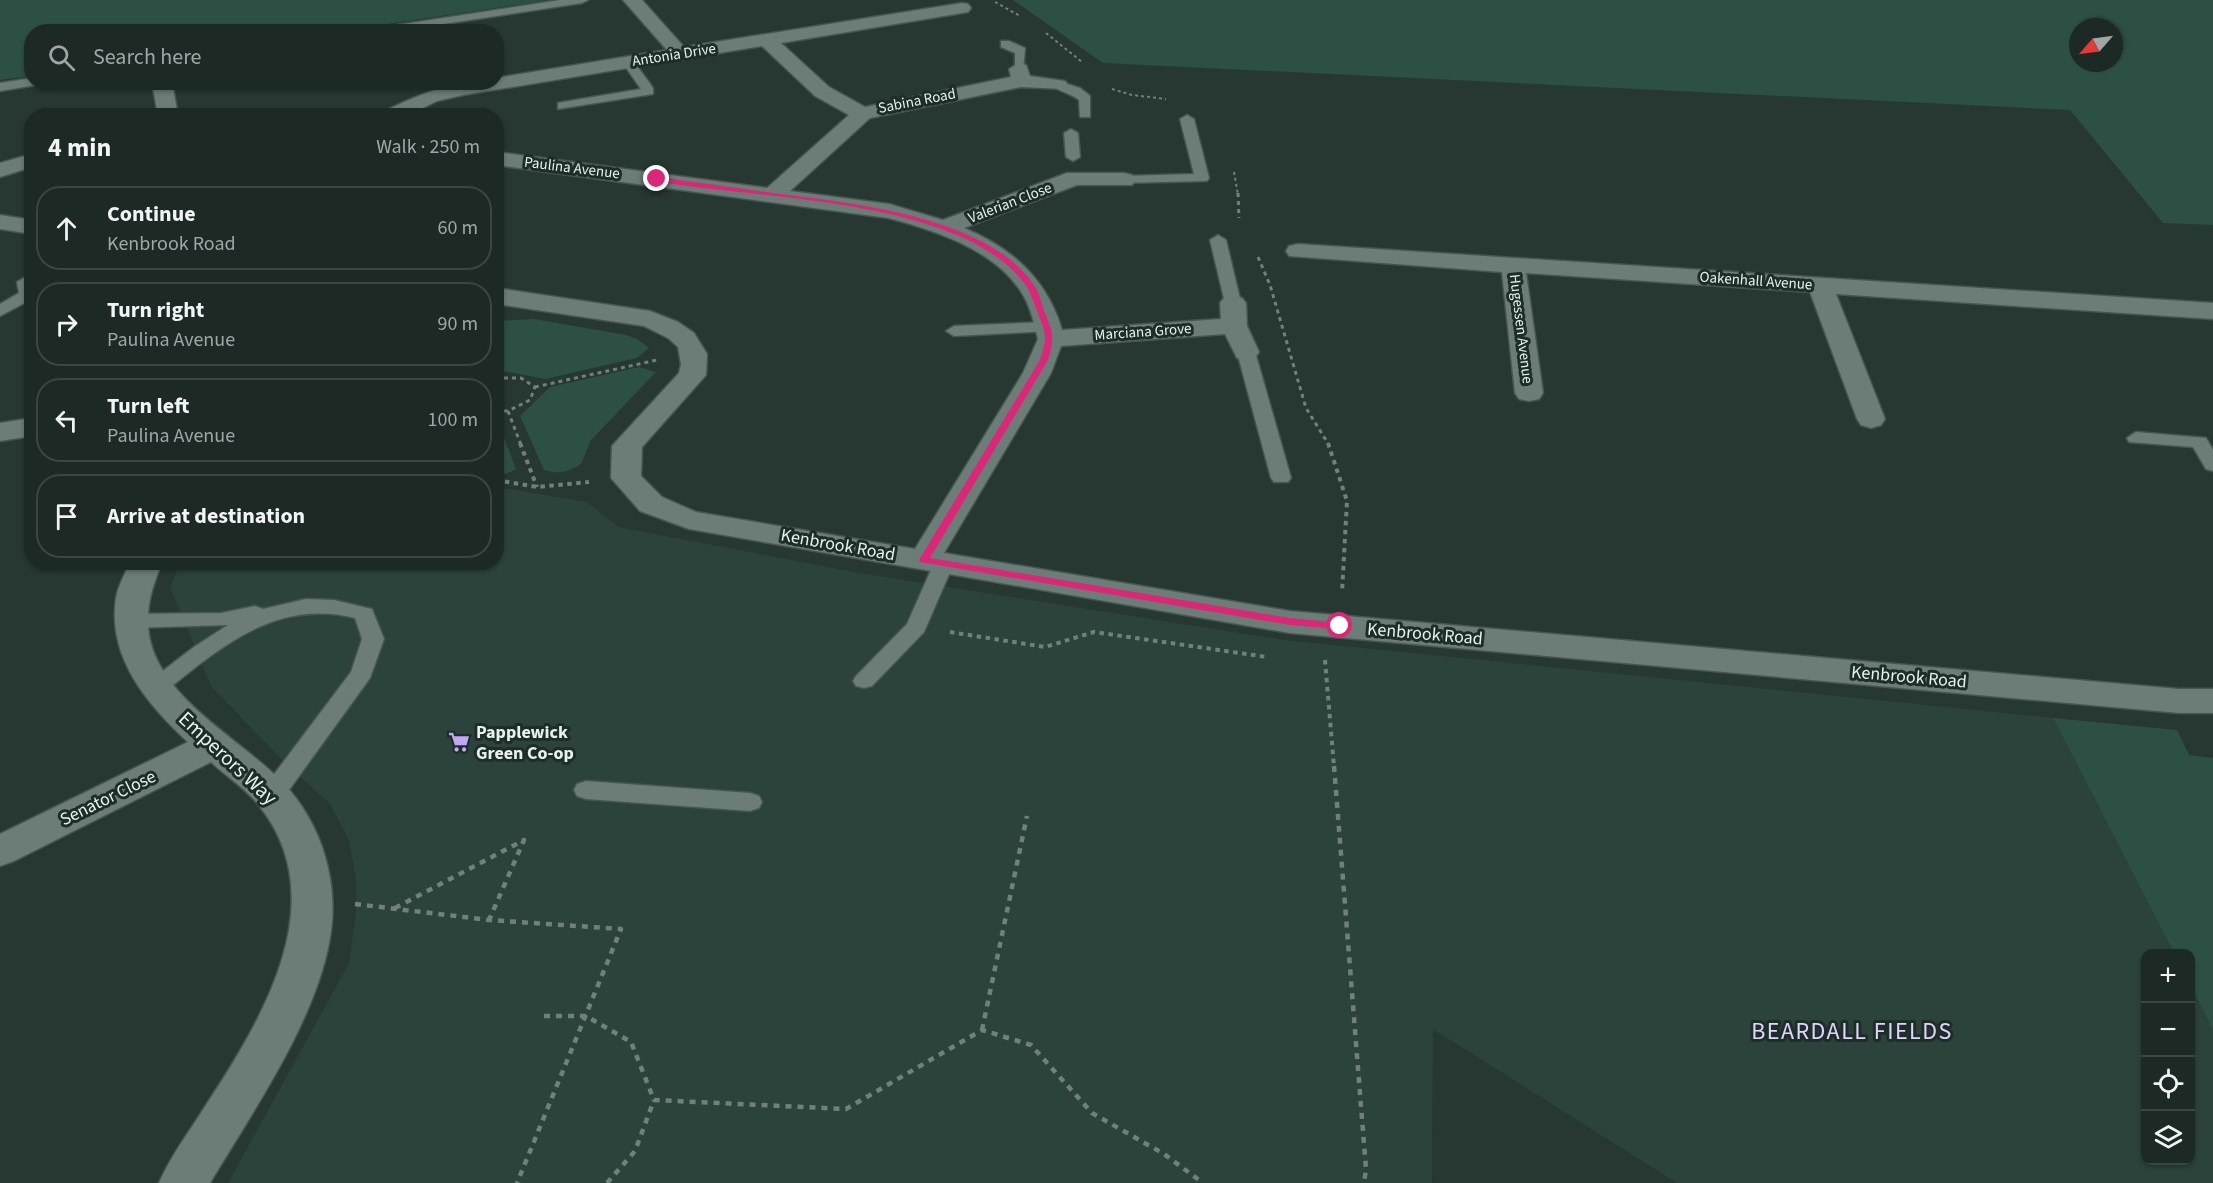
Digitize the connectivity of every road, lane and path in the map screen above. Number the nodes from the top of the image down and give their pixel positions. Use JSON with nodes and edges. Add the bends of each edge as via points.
{"nodes":[{"id":1,"x":582,"y":0,"type":"edge"},
{"id":2,"x":632,"y":0,"type":"edge"},
{"id":3,"x":991,"y":0,"type":"edge"},
{"id":4,"x":963,"y":8,"type":"edge"},
{"id":5,"x":1020,"y":17,"type":"dead end"},
{"id":6,"x":423,"y":24,"type":"edge"},
{"id":7,"x":1039,"y":28,"type":"dead end"},
{"id":8,"x":766,"y":40,"type":"junction"},
{"id":9,"x":1005,"y":44,"type":"dead end"},
{"id":10,"x":681,"y":54,"type":"junction"},
{"id":11,"x":628,"y":62,"type":"junction"},
{"id":12,"x":1084,"y":65,"type":"dead end"},
{"id":13,"x":1020,"y":75,"type":"junction"},
{"id":14,"x":24,"y":83,"type":"edge"},
{"id":15,"x":504,"y":83,"type":"edge"},
{"id":16,"x":1104,"y":84,"type":"dead end"},
{"id":17,"x":1058,"y":85,"type":"joint"},
{"id":18,"x":0,"y":87,"type":"edge"},
{"id":19,"x":163,"y":90,"type":"edge"},
{"id":20,"x":466,"y":90,"type":"edge"},
{"id":21,"x":1167,"y":99,"type":"dead end"},
{"id":22,"x":563,"y":106,"type":"dead end"},
{"id":23,"x":167,"y":108,"type":"edge"},
{"id":24,"x":406,"y":108,"type":"edge"},
{"id":25,"x":862,"y":113,"type":"junction"},
{"id":26,"x":1085,"y":114,"type":"dead end"},
{"id":27,"x":1188,"y":118,"type":"dead end"},
{"id":28,"x":1071,"y":133,"type":"dead end"},
{"id":29,"x":504,"y":159,"type":"edge"},
{"id":30,"x":24,"y":162,"type":"edge"},
{"id":31,"x":1074,"y":168,"type":"junction"},
{"id":32,"x":1232,"y":168,"type":"dead end"},
{"id":33,"x":0,"y":170,"type":"edge"},
{"id":34,"x":1124,"y":180,"type":"joint"},
{"id":35,"x":772,"y":195,"type":"junction"},
{"id":36,"x":0,"y":222,"type":"edge"},
{"id":37,"x":1243,"y":225,"type":"dead end"},
{"id":38,"x":24,"y":226,"type":"edge"},
{"id":39,"x":945,"y":227,"type":"junction"},
{"id":40,"x":1218,"y":240,"type":"dead end"},
{"id":41,"x":1299,"y":251,"type":"dead end"},
{"id":42,"x":1257,"y":255,"type":"dead end"},
{"id":43,"x":1513,"y":265,"type":"junction"},
{"id":44,"x":1820,"y":285,"type":"junction"},
{"id":45,"x":24,"y":297,"type":"edge"},
{"id":46,"x":504,"y":297,"type":"edge"},
{"id":47,"x":0,"y":311,"type":"edge"},
{"id":48,"x":2213,"y":311,"type":"edge"},
{"id":49,"x":1233,"y":314,"type":"junction"},
{"id":50,"x":954,"y":331,"type":"dead end"},
{"id":51,"x":1049,"y":333,"type":"junction"},
{"id":52,"x":1246,"y":352,"type":"joint"},
{"id":53,"x":694,"y":353,"type":"junction"},
{"id":54,"x":504,"y":378,"type":"edge"},
{"id":55,"x":535,"y":387,"type":"junction"},
{"id":56,"x":1529,"y":393,"type":"dead end"},
{"id":57,"x":504,"y":411,"type":"edge"},
{"id":58,"x":508,"y":411,"type":"junction"},
{"id":59,"x":1871,"y":419,"type":"dead end"},
{"id":60,"x":24,"y":428,"type":"edge"},
{"id":61,"x":0,"y":432,"type":"edge"},
{"id":62,"x":2136,"y":438,"type":"dead end"},
{"id":63,"x":2213,"y":465,"type":"edge"},
{"id":64,"x":626,"y":478,"type":"junction"},
{"id":65,"x":1281,"y":478,"type":"dead end"},
{"id":66,"x":504,"y":481,"type":"edge"},
{"id":67,"x":537,"y":487,"type":"junction"},
{"id":68,"x":934,"y":561,"type":"junction"},
{"id":69,"x":142,"y":570,"type":"edge"},
{"id":70,"x":277,"y":609,"type":"junction"},
{"id":71,"x":130,"y":621,"type":"junction"},
{"id":72,"x":916,"y":627,"type":"junction"},
{"id":73,"x":1333,"y":640,"type":"junction"},
{"id":74,"x":1257,"y":656,"type":"dead end"},
{"id":75,"x":864,"y":681,"type":"dead end"},
{"id":76,"x":155,"y":688,"type":"junction"},
{"id":77,"x":2213,"y":701,"type":"edge"},
{"id":78,"x":215,"y":744,"type":"junction"},
{"id":79,"x":586,"y":790,"type":"dead end"},
{"id":80,"x":272,"y":795,"type":"junction"},
{"id":81,"x":750,"y":802,"type":"dead end"},
{"id":82,"x":1027,"y":816,"type":"dead end"},
{"id":83,"x":0,"y":851,"type":"edge"},
{"id":84,"x":387,"y":908,"type":"dead end"},
{"id":85,"x":394,"y":908,"type":"junction"},
{"id":86,"x":489,"y":920,"type":"junction"},
{"id":87,"x":544,"y":1016,"type":"dead end"},
{"id":88,"x":586,"y":1016,"type":"junction"},
{"id":89,"x":982,"y":1030,"type":"junction"},
{"id":90,"x":654,"y":1100,"type":"junction"},
{"id":91,"x":183,"y":1183,"type":"edge"},
{"id":92,"x":517,"y":1183,"type":"edge"},
{"id":93,"x":607,"y":1183,"type":"edge"},
{"id":94,"x":1203,"y":1183,"type":"edge"},
{"id":95,"x":1364,"y":1183,"type":"edge"}],
"edges":[{"from":1,"to":6,"type":"lane"},
{"from":2,"to":10,"type":"street"},
{"from":3,"to":5,"type":"path"},
{"from":4,"to":8,"type":"street","name":"Antonia Drive"},
{"from":7,"to":12,"type":"path"},
{"from":8,"to":10,"type":"street","name":"Antonia Drive"},
{"from":8,"to":25,"type":"street","via":[[825,96]]},
{"from":9,"to":13,"type":"lane","via":[[1021,51]]},
{"from":10,"to":11,"type":"street","name":"Antonia Drive"},
{"from":11,"to":15,"type":"street","name":"Antonia Drive"},
{"from":11,"to":22,"type":"lane","via":[[649,91]]},
{"from":13,"to":17,"type":"street","name":"Sabina Road"},
{"from":13,"to":25,"type":"street","name":"Sabina Road"},
{"from":14,"to":18,"type":"lane"},
{"from":16,"to":21,"type":"path","via":[[1132,95]]},
{"from":17,"to":26,"type":"lane","via":[[1085,99]]},
{"from":19,"to":23,"type":"street"},
{"from":20,"to":24,"type":"street","name":"Antonia Drive","via":[[431,96]]},
{"from":25,"to":35,"type":"street","name":"Sabina Road"},
{"from":27,"to":34,"type":"lane","via":[[1202,178]]},
{"from":28,"to":31,"type":"lane"},
{"from":29,"to":35,"type":"street","name":"Paulina Avenue"},
{"from":30,"to":33,"type":"street"},
{"from":31,"to":34,"type":"street","name":"Valerian Close"},
{"from":31,"to":39,"type":"street","name":"Valerian Close"},
{"from":32,"to":37,"type":"path","via":[[1237,178]]},
{"from":35,"to":39,"type":"street","name":"Paulina Avenue","via":[[864,206]]},
{"from":36,"to":38,"type":"street"},
{"from":39,"to":51,"type":"street","name":"Paulina Avenue","via":[[985,247],[1032,287]]},
{"from":40,"to":49,"type":"lane"},
{"from":41,"to":43,"type":"street","name":"Oakenhall Avenue"},
{"from":42,"to":73,"type":"path","via":[[1270,285],[1306,408],[1330,447],[1347,501]]},
{"from":43,"to":44,"type":"street","name":"Oakenhall Avenue"},
{"from":43,"to":56,"type":"street","name":"Hugessen Avenue"},
{"from":44,"to":48,"type":"street","name":"Oakenhall Avenue"},
{"from":44,"to":59,"type":"street"},
{"from":45,"to":47,"type":"lane"},
{"from":46,"to":53,"type":"street","via":[[651,319],[688,339]]},
{"from":49,"to":51,"type":"street","name":"Marciana Grove"},
{"from":49,"to":52,"type":"street"},
{"from":50,"to":51,"type":"lane"},
{"from":51,"to":68,"type":"street","via":[[1037,374]]},
{"from":52,"to":65,"type":"lane"},
{"from":53,"to":55,"type":"path"},
{"from":53,"to":64,"type":"street","via":[[692,375],[627,446]]},
{"from":54,"to":55,"type":"path","via":[[521,378]]},
{"from":55,"to":58,"type":"path","via":[[530,400]]},
{"from":57,"to":58,"type":"path"},
{"from":58,"to":67,"type":"path"},
{"from":60,"to":61,"type":"street"},
{"from":62,"to":63,"type":"lane","via":[[2199,442]]},
{"from":64,"to":67,"type":"path"},
{"from":64,"to":68,"type":"street","name":"Kenbrook Road","via":[[651,504],[689,520]]},
{"from":66,"to":67,"type":"path"},
{"from":68,"to":72,"type":"lane"},
{"from":68,"to":73,"type":"street","name":"Kenbrook Road","via":[[1290,622]]},
{"from":69,"to":71,"type":"street","name":"Emperors Way","via":[[136,582]]},
{"from":70,"to":71,"type":"lane","via":[[221,620]]},
{"from":70,"to":76,"type":"lane","via":[[209,645]]},
{"from":70,"to":80,"type":"lane","via":[[344,607],[364,614],[373,639],[362,673]]},
{"from":71,"to":76,"type":"street","name":"Emperors Way","via":[[131,640]]},
{"from":72,"to":74,"type":"path","via":[[1045,647],[1094,632]]},
{"from":72,"to":75,"type":"lane"},
{"from":73,"to":77,"type":"street","name":"Kenbrook Road"},
{"from":73,"to":95,"type":"path","via":[[1323,663],[1366,1169]]},
{"from":76,"to":78,"type":"street","name":"Emperors Way"},
{"from":78,"to":80,"type":"street","name":"Emperors Way"},
{"from":78,"to":83,"type":"street","name":"Senator Close"},
{"from":79,"to":81,"type":"lane"},
{"from":80,"to":91,"type":"street","name":"Emperors Way","via":[[291,822],[309,864],[313,898],[308,945],[281,1020]]},
{"from":82,"to":89,"type":"path"},
{"from":84,"to":85,"type":"path"},
{"from":85,"to":86,"type":"path"},
{"from":85,"to":86,"type":"path","via":[[524,840]]},
{"from":86,"to":88,"type":"path","via":[[621,929]]},
{"from":87,"to":88,"type":"path"},
{"from":88,"to":90,"type":"path","via":[[631,1042]]},
{"from":88,"to":92,"type":"path"},
{"from":89,"to":90,"type":"path","via":[[846,1109]]},
{"from":89,"to":94,"type":"path","via":[[1031,1045],[1092,1113],[1164,1154]]},
{"from":90,"to":93,"type":"path","via":[[635,1151]]}]}
